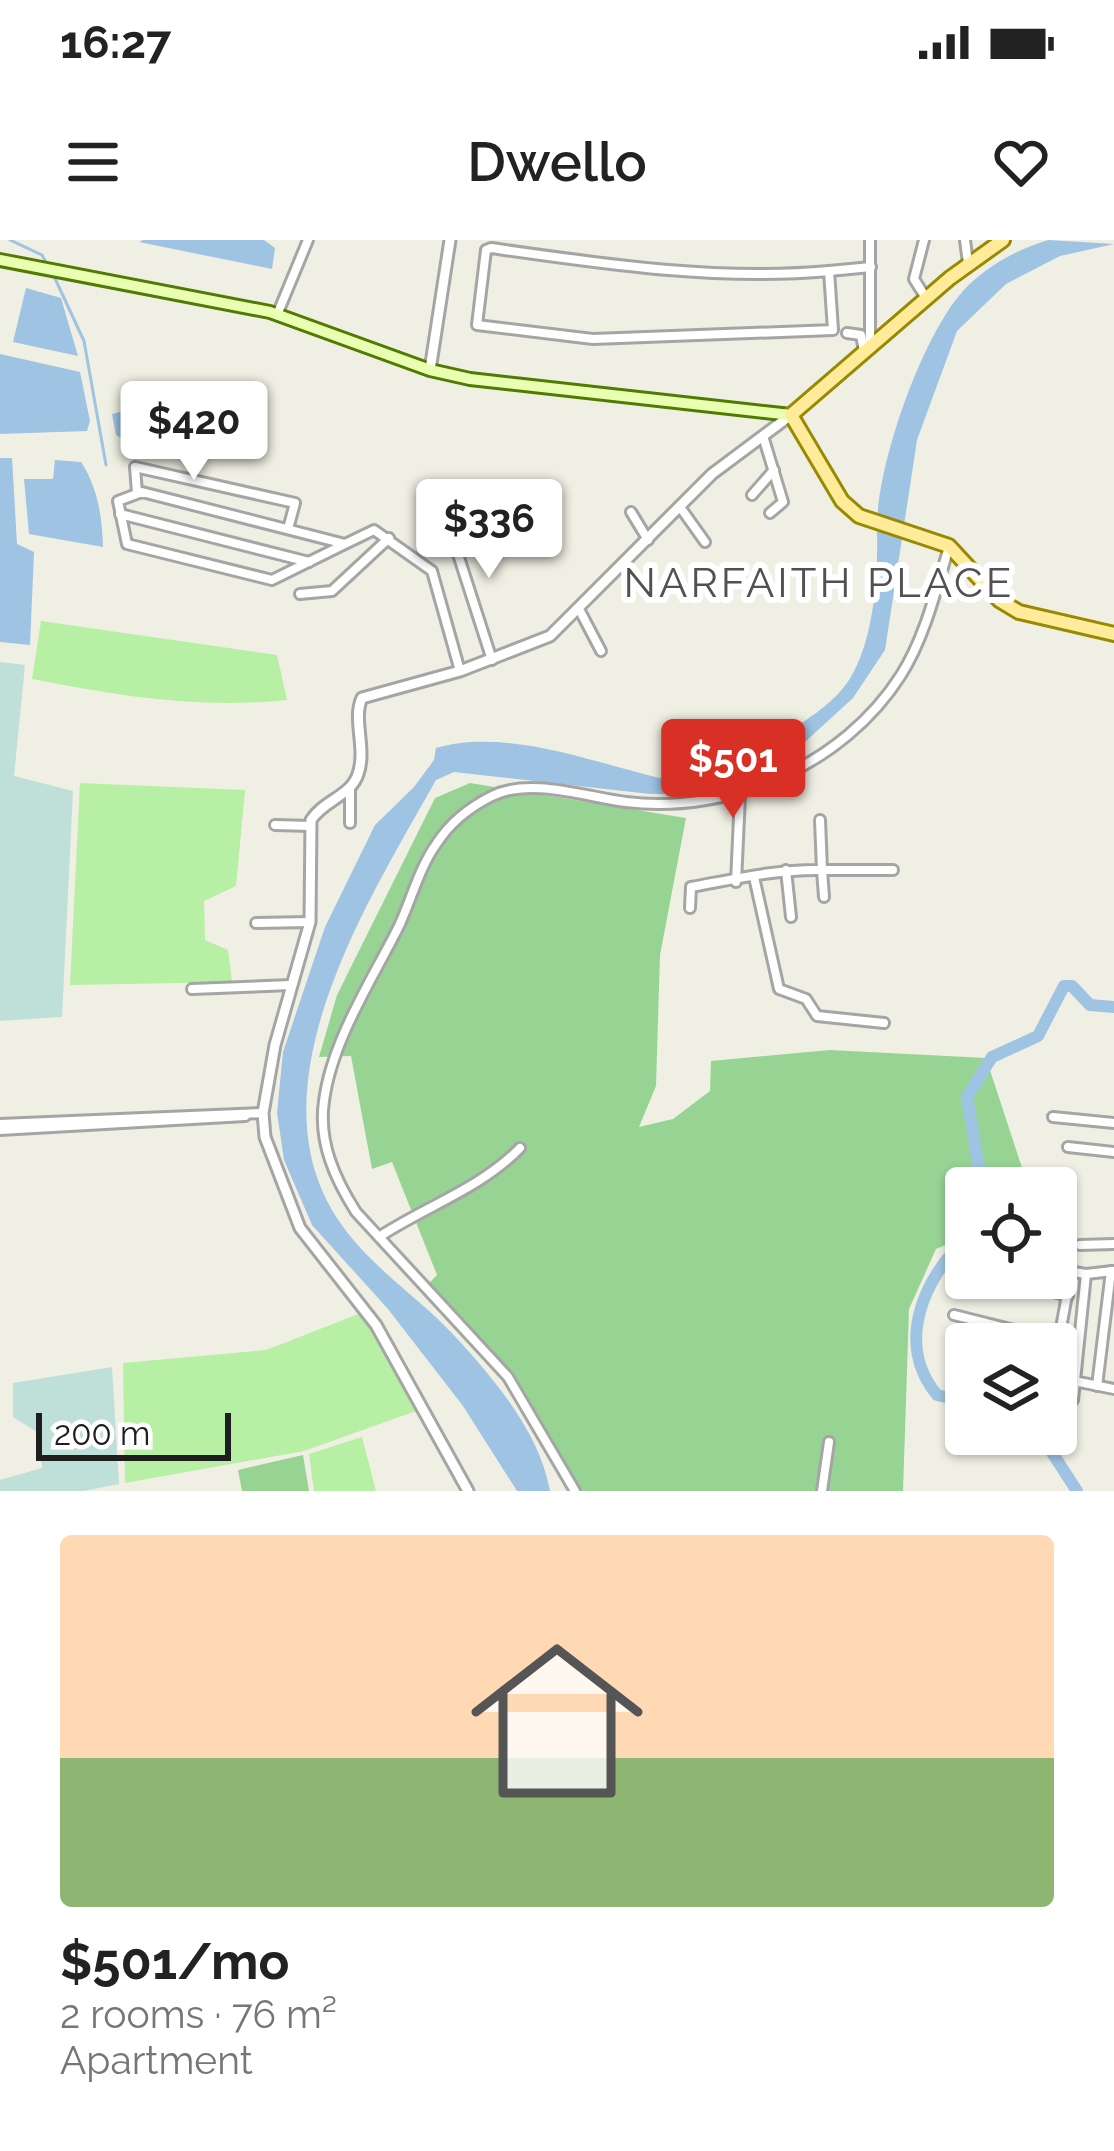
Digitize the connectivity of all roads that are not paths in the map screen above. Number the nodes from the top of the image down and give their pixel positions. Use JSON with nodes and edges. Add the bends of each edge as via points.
{"nodes":[{"id":1,"x":308,"y":240,"type":"edge"},
{"id":2,"x":450,"y":240,"type":"edge"},
{"id":3,"x":871,"y":240,"type":"edge"},
{"id":4,"x":924,"y":240,"type":"edge"},
{"id":5,"x":965,"y":240,"type":"edge"},
{"id":6,"x":1003,"y":240,"type":"edge"},
{"id":7,"x":0,"y":260,"type":"edge"},
{"id":8,"x":968,"y":264,"type":"junction"},
{"id":9,"x":871,"y":267,"type":"junction"},
{"id":10,"x":829,"y":271,"type":"junction"},
{"id":11,"x":926,"y":299,"type":"junction"},
{"id":12,"x":277,"y":315,"type":"junction"},
{"id":13,"x":847,"y":333,"type":"dead end"},
{"id":14,"x":867,"y":350,"type":"junction"},
{"id":15,"x":430,"y":370,"type":"junction"},
{"id":16,"x":768,"y":413,"type":"junction"},
{"id":17,"x":791,"y":415,"type":"junction"},
{"id":18,"x":767,"y":433,"type":"junction"},
{"id":19,"x":775,"y":469,"type":"junction"},
{"id":20,"x":137,"y":493,"type":"junction"},
{"id":21,"x":752,"y":495,"type":"dead end"},
{"id":22,"x":680,"y":507,"type":"junction"},
{"id":23,"x":631,"y":512,"type":"dead end"},
{"id":24,"x":770,"y":513,"type":"dead end"},
{"id":25,"x":120,"y":514,"type":"junction"},
{"id":26,"x":439,"y":527,"type":"dead end"},
{"id":27,"x":288,"y":529,"type":"junction"},
{"id":28,"x":388,"y":538,"type":"junction"},
{"id":29,"x":648,"y":539,"type":"junction"},
{"id":30,"x":705,"y":542,"type":"dead end"},
{"id":31,"x":345,"y":544,"type":"junction"},
{"id":32,"x":947,"y":544,"type":"junction"},
{"id":33,"x":309,"y":562,"type":"junction"},
{"id":34,"x":300,"y":594,"type":"dead end"},
{"id":35,"x":579,"y":609,"type":"junction"},
{"id":36,"x":1114,"y":634,"type":"edge"},
{"id":37,"x":601,"y":651,"type":"dead end"},
{"id":38,"x":492,"y":660,"type":"junction"},
{"id":39,"x":460,"y":670,"type":"junction"},
{"id":40,"x":350,"y":789,"type":"junction"},
{"id":41,"x":740,"y":796,"type":"junction"},
{"id":42,"x":820,"y":820,"type":"dead end"},
{"id":43,"x":350,"y":823,"type":"dead end"},
{"id":44,"x":275,"y":825,"type":"dead end"},
{"id":45,"x":310,"y":826,"type":"junction"},
{"id":46,"x":786,"y":870,"type":"junction"},
{"id":47,"x":822,"y":870,"type":"junction"},
{"id":48,"x":893,"y":870,"type":"dead end"},
{"id":49,"x":754,"y":877,"type":"junction"},
{"id":50,"x":736,"y":882,"type":"junction"},
{"id":51,"x":824,"y":897,"type":"dead end"},
{"id":52,"x":690,"y":908,"type":"dead end"},
{"id":53,"x":790,"y":917,"type":"dead end"},
{"id":54,"x":310,"y":922,"type":"junction"},
{"id":55,"x":256,"y":923,"type":"dead end"},
{"id":56,"x":291,"y":985,"type":"junction"},
{"id":57,"x":192,"y":989,"type":"dead end"},
{"id":58,"x":884,"y":1023,"type":"dead end"},
{"id":59,"x":258,"y":1114,"type":"junction"},
{"id":60,"x":1053,"y":1117,"type":"dead end"},
{"id":61,"x":1114,"y":1123,"type":"edge"},
{"id":62,"x":0,"y":1127,"type":"edge"},
{"id":63,"x":1068,"y":1147,"type":"dead end"},
{"id":64,"x":520,"y":1148,"type":"dead end"},
{"id":65,"x":1114,"y":1152,"type":"edge"},
{"id":66,"x":380,"y":1237,"type":"junction"},
{"id":67,"x":1114,"y":1244,"type":"edge"},
{"id":68,"x":1080,"y":1245,"type":"dead end"},
{"id":69,"x":1112,"y":1271,"type":"edge"},
{"id":70,"x":1077,"y":1273,"type":"edge"},
{"id":71,"x":1086,"y":1274,"type":"junction"},
{"id":72,"x":954,"y":1315,"type":"dead end"},
{"id":73,"x":982,"y":1323,"type":"edge"},
{"id":74,"x":1077,"y":1355,"type":"edge"},
{"id":75,"x":1077,"y":1383,"type":"edge"},
{"id":76,"x":1097,"y":1386,"type":"junction"},
{"id":77,"x":1114,"y":1389,"type":"edge"},
{"id":78,"x":829,"y":1442,"type":"dead end"},
{"id":79,"x":468,"y":1491,"type":"edge"},
{"id":80,"x":575,"y":1491,"type":"edge"},
{"id":81,"x":822,"y":1491,"type":"edge"}],
"edges":[{"from":1,"to":12,"type":"street"},
{"from":2,"to":15,"type":"street"},
{"from":3,"to":9,"type":"street"},
{"from":4,"to":11,"type":"street","via":[[914,279]]},
{"from":5,"to":8,"type":"street"},
{"from":6,"to":8,"type":"main road"},
{"from":7,"to":12,"type":"main road"},
{"from":8,"to":11,"type":"main road"},
{"from":9,"to":10,"type":"street"},
{"from":9,"to":14,"type":"street"},
{"from":10,"to":10,"type":"street","via":[[699,273],[491,248],[474,322],[593,339],[829,334]]},
{"from":11,"to":14,"type":"main road"},
{"from":12,"to":15,"type":"main road"},
{"from":13,"to":14,"type":"street","via":[[861,335]]},
{"from":14,"to":17,"type":"main road"},
{"from":15,"to":16,"type":"main road"},
{"from":16,"to":17,"type":"main road"},
{"from":16,"to":18,"type":"main road"},
{"from":17,"to":18,"type":"street"},
{"from":17,"to":32,"type":"main road","via":[[842,501],[872,524]]},
{"from":18,"to":19,"type":"street"},
{"from":18,"to":22,"type":"street"},
{"from":19,"to":21,"type":"street"},
{"from":19,"to":24,"type":"street","via":[[783,502]]},
{"from":20,"to":25,"type":"street","via":[[118,501]]},
{"from":20,"to":27,"type":"street"},
{"from":20,"to":27,"type":"street","via":[[135,467],[170,472],[296,503]]},
{"from":22,"to":29,"type":"street"},
{"from":22,"to":30,"type":"street"},
{"from":23,"to":29,"type":"street"},
{"from":25,"to":33,"type":"street"},
{"from":25,"to":33,"type":"street","via":[[127,544],[272,580]]},
{"from":26,"to":38,"type":"street","via":[[456,548]]},
{"from":27,"to":31,"type":"street"},
{"from":28,"to":31,"type":"street","via":[[374,530]]},
{"from":28,"to":34,"type":"street","via":[[332,591]]},
{"from":28,"to":39,"type":"street","via":[[432,571]]},
{"from":29,"to":35,"type":"street"},
{"from":31,"to":33,"type":"street"},
{"from":32,"to":36,"type":"main road","via":[[1019,612]]},
{"from":32,"to":41,"type":"street","via":[[915,650],[898,679],[862,721],[815,756]]},
{"from":35,"to":37,"type":"street"},
{"from":35,"to":38,"type":"street","via":[[550,636]]},
{"from":38,"to":39,"type":"street"},
{"from":39,"to":40,"type":"street","via":[[362,698],[360,769]]},
{"from":40,"to":43,"type":"street"},
{"from":40,"to":45,"type":"street","via":[[317,811]]},
{"from":41,"to":50,"type":"street"},
{"from":41,"to":66,"type":"street","via":[[677,806],[541,789],[497,793],[438,840],[345,1036],[323,1102],[337,1181]]},
{"from":42,"to":47,"type":"street"},
{"from":44,"to":45,"type":"street"},
{"from":45,"to":54,"type":"street"},
{"from":46,"to":47,"type":"street"},
{"from":46,"to":49,"type":"street"},
{"from":46,"to":53,"type":"street"},
{"from":47,"to":48,"type":"street"},
{"from":47,"to":51,"type":"street"},
{"from":49,"to":50,"type":"street"},
{"from":49,"to":58,"type":"street","via":[[779,989],[803,997],[817,1016]]},
{"from":50,"to":52,"type":"street","via":[[691,887]]},
{"from":54,"to":55,"type":"street"},
{"from":54,"to":56,"type":"street"},
{"from":56,"to":57,"type":"street"},
{"from":56,"to":59,"type":"street"},
{"from":59,"to":62,"type":"street"},
{"from":59,"to":79,"type":"street","via":[[300,1228],[376,1325]]},
{"from":60,"to":61,"type":"street"},
{"from":63,"to":65,"type":"street"},
{"from":64,"to":66,"type":"street","via":[[462,1193]]},
{"from":66,"to":80,"type":"street","via":[[508,1377]]},
{"from":67,"to":68,"type":"street"},
{"from":69,"to":71,"type":"street"},
{"from":69,"to":76,"type":"street"},
{"from":70,"to":71,"type":"street"},
{"from":71,"to":74,"type":"street"},
{"from":72,"to":73,"type":"street"},
{"from":75,"to":76,"type":"street"},
{"from":76,"to":77,"type":"street"},
{"from":78,"to":81,"type":"street"}]}
